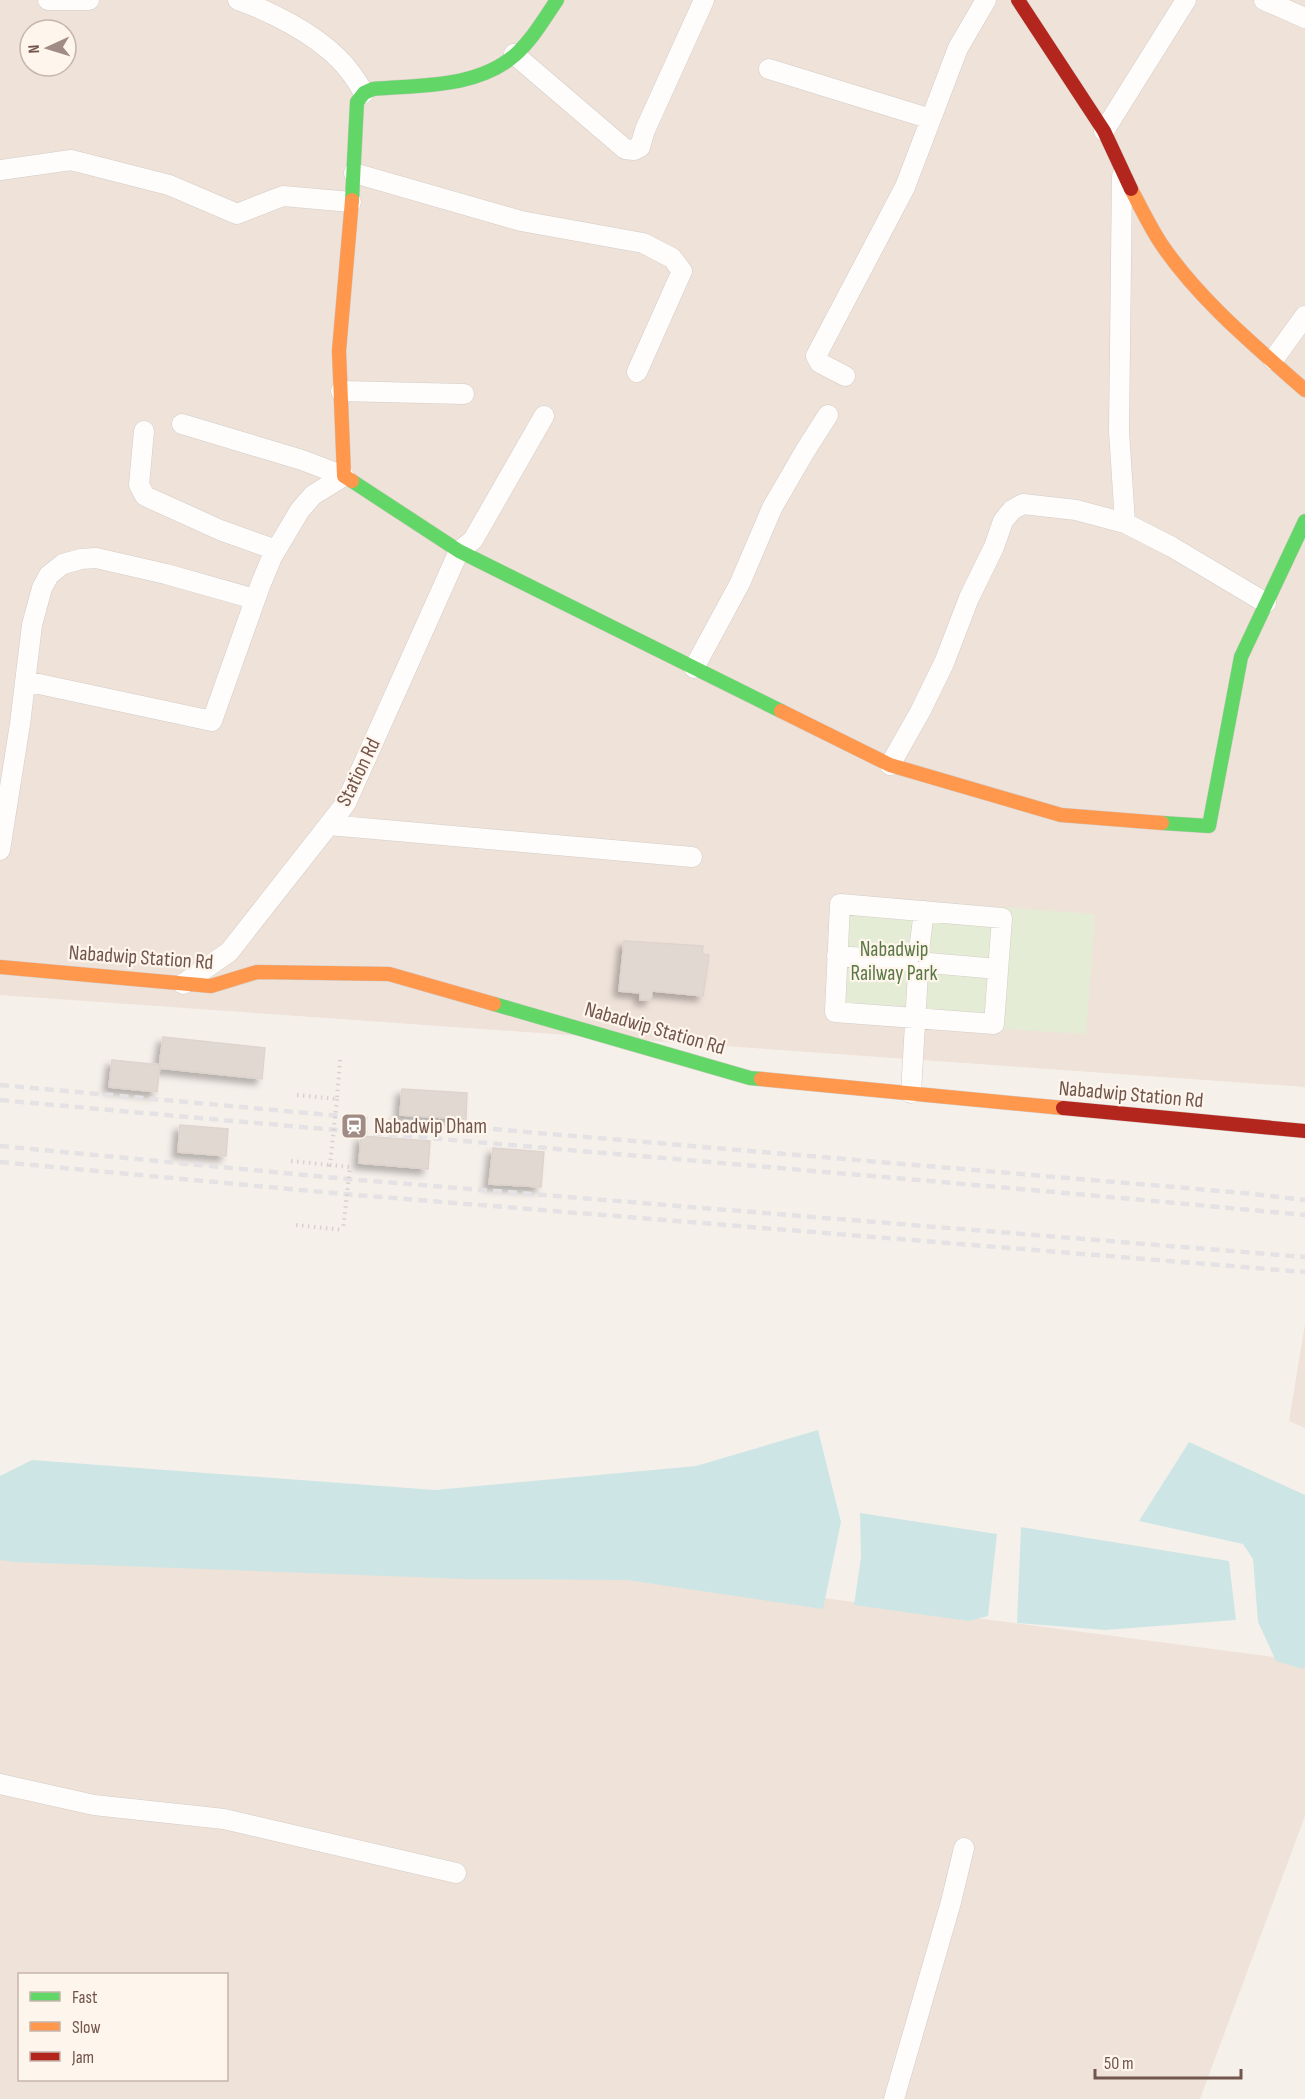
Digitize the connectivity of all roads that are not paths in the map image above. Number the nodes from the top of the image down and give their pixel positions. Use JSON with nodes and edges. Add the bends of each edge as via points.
{"nodes":[{"id":1,"x":48,"y":0,"type":"edge"},
{"id":2,"x":89,"y":0,"type":"edge"},
{"id":3,"x":238,"y":0,"type":"edge"},
{"id":4,"x":556,"y":0,"type":"edge"},
{"id":5,"x":705,"y":0,"type":"edge"},
{"id":6,"x":986,"y":0,"type":"edge"},
{"id":7,"x":1018,"y":0,"type":"edge"},
{"id":8,"x":1186,"y":0,"type":"edge"},
{"id":9,"x":1264,"y":0,"type":"edge"},
{"id":10,"x":1305,"y":18,"type":"edge"},
{"id":11,"x":514,"y":54,"type":"junction"},
{"id":12,"x":769,"y":69,"type":"dead end"},
{"id":13,"x":364,"y":93,"type":"junction"},
{"id":14,"x":931,"y":119,"type":"junction"},
{"id":15,"x":1104,"y":131,"type":"junction"},
{"id":16,"x":0,"y":170,"type":"edge"},
{"id":17,"x":1122,"y":170,"type":"junction"},
{"id":18,"x":354,"y":173,"type":"junction"},
{"id":19,"x":351,"y":202,"type":"junction"},
{"id":20,"x":1305,"y":316,"type":"edge"},
{"id":21,"x":1273,"y":360,"type":"junction"},
{"id":22,"x":637,"y":372,"type":"dead end"},
{"id":23,"x":844,"y":376,"type":"dead end"},
{"id":24,"x":1305,"y":390,"type":"edge"},
{"id":25,"x":341,"y":391,"type":"junction"},
{"id":26,"x":464,"y":394,"type":"dead end"},
{"id":27,"x":828,"y":415,"type":"dead end"},
{"id":28,"x":544,"y":416,"type":"dead end"},
{"id":29,"x":182,"y":424,"type":"dead end"},
{"id":30,"x":144,"y":431,"type":"dead end"},
{"id":31,"x":344,"y":476,"type":"junction"},
{"id":32,"x":1305,"y":521,"type":"edge"},
{"id":33,"x":1125,"y":523,"type":"junction"},
{"id":34,"x":276,"y":550,"type":"junction"},
{"id":35,"x":459,"y":551,"type":"junction"},
{"id":36,"x":255,"y":599,"type":"junction"},
{"id":37,"x":1266,"y":603,"type":"junction"},
{"id":38,"x":694,"y":668,"type":"junction"},
{"id":39,"x":25,"y":681,"type":"junction"},
{"id":40,"x":890,"y":765,"type":"junction"},
{"id":41,"x":329,"y":825,"type":"junction"},
{"id":42,"x":0,"y":850,"type":"edge"},
{"id":43,"x":692,"y":857,"type":"dead end"},
{"id":44,"x":924,"y":911,"type":"junction"},
{"id":45,"x":837,"y":956,"type":"junction"},
{"id":46,"x":918,"y":962,"type":"junction"},
{"id":47,"x":0,"y":967,"type":"edge"},
{"id":48,"x":998,"y":969,"type":"junction"},
{"id":49,"x":183,"y":984,"type":"junction"},
{"id":50,"x":916,"y":1018,"type":"junction"},
{"id":51,"x":910,"y":1094,"type":"junction"},
{"id":52,"x":1305,"y":1131,"type":"edge"},
{"id":53,"x":0,"y":1784,"type":"edge"},
{"id":54,"x":964,"y":1848,"type":"dead end"},
{"id":55,"x":456,"y":1873,"type":"dead end"},
{"id":56,"x":898,"y":2098,"type":"edge"}],
"edges":[{"from":1,"to":2,"type":"street"},
{"from":3,"to":13,"type":"street","via":[[272,14],[324,46],[339,58]]},
{"from":4,"to":11,"type":"street"},
{"from":5,"to":11,"type":"street","via":[[640,147],[634,150],[619,145]]},
{"from":6,"to":14,"type":"street","via":[[958,48]]},
{"from":7,"to":15,"type":"street"},
{"from":8,"to":15,"type":"street"},
{"from":9,"to":10,"type":"street"},
{"from":11,"to":13,"type":"street","via":[[471,78]]},
{"from":12,"to":14,"type":"street"},
{"from":13,"to":18,"type":"street","via":[[357,102]]},
{"from":14,"to":23,"type":"street","via":[[905,186],[816,356],[820,363]]},
{"from":15,"to":17,"type":"street"},
{"from":16,"to":19,"type":"street","via":[[71,160],[169,185],[237,214],[283,196]]},
{"from":17,"to":21,"type":"street","via":[[1167,250],[1200,291]]},
{"from":17,"to":33,"type":"street","via":[[1119,431]]},
{"from":18,"to":19,"type":"street"},
{"from":18,"to":22,"type":"street","via":[[521,221],[644,243],[672,258],[682,271]]},
{"from":19,"to":25,"type":"street","via":[[339,351]]},
{"from":20,"to":21,"type":"street"},
{"from":21,"to":24,"type":"street"},
{"from":25,"to":26,"type":"street"},
{"from":25,"to":31,"type":"street"},
{"from":27,"to":38,"type":"street","via":[[772,508],[740,583]]},
{"from":28,"to":35,"type":"street","name":"Station Rd","via":[[473,540]]},
{"from":29,"to":31,"type":"street"},
{"from":30,"to":34,"type":"street","via":[[139,485],[145,496]]},
{"from":31,"to":34,"type":"street","via":[[313,495]]},
{"from":31,"to":35,"type":"street"},
{"from":32,"to":37,"type":"street"},
{"from":33,"to":37,"type":"street"},
{"from":33,"to":40,"type":"street","via":[[1077,510],[1023,504],[1012,510],[930,693]]},
{"from":34,"to":36,"type":"street"},
{"from":35,"to":38,"type":"street"},
{"from":35,"to":41,"type":"street","name":"Station Rd","via":[[346,803]]},
{"from":36,"to":39,"type":"street","via":[[212,721]]},
{"from":36,"to":39,"type":"street","via":[[96,558],[63,564],[50,575],[38,602]]},
{"from":37,"to":40,"type":"street","via":[[1241,657],[1209,826],[1061,815]]},
{"from":38,"to":40,"type":"street"},
{"from":39,"to":42,"type":"street"},
{"from":41,"to":43,"type":"street"},
{"from":41,"to":49,"type":"street","name":"Station Rd","via":[[229,952]]},
{"from":44,"to":45,"type":"street","via":[[840,904]]},
{"from":44,"to":46,"type":"street"},
{"from":44,"to":48,"type":"street","via":[[1002,918]]},
{"from":45,"to":46,"type":"street"},
{"from":45,"to":50,"type":"street","via":[[835,1012]]},
{"from":46,"to":48,"type":"street"},
{"from":46,"to":50,"type":"street"},
{"from":47,"to":49,"type":"street","name":"Nabadwip Station Rd"},
{"from":48,"to":50,"type":"street","via":[[994,1024]]},
{"from":49,"to":51,"type":"street","name":"Nabadwip Station Rd","via":[[212,986],[257,972],[389,974],[750,1077]]},
{"from":50,"to":51,"type":"street"},
{"from":51,"to":52,"type":"street","name":"Nabadwip Station Rd"},
{"from":53,"to":55,"type":"street","via":[[94,1805],[224,1819]]},
{"from":54,"to":56,"type":"street"}]}
